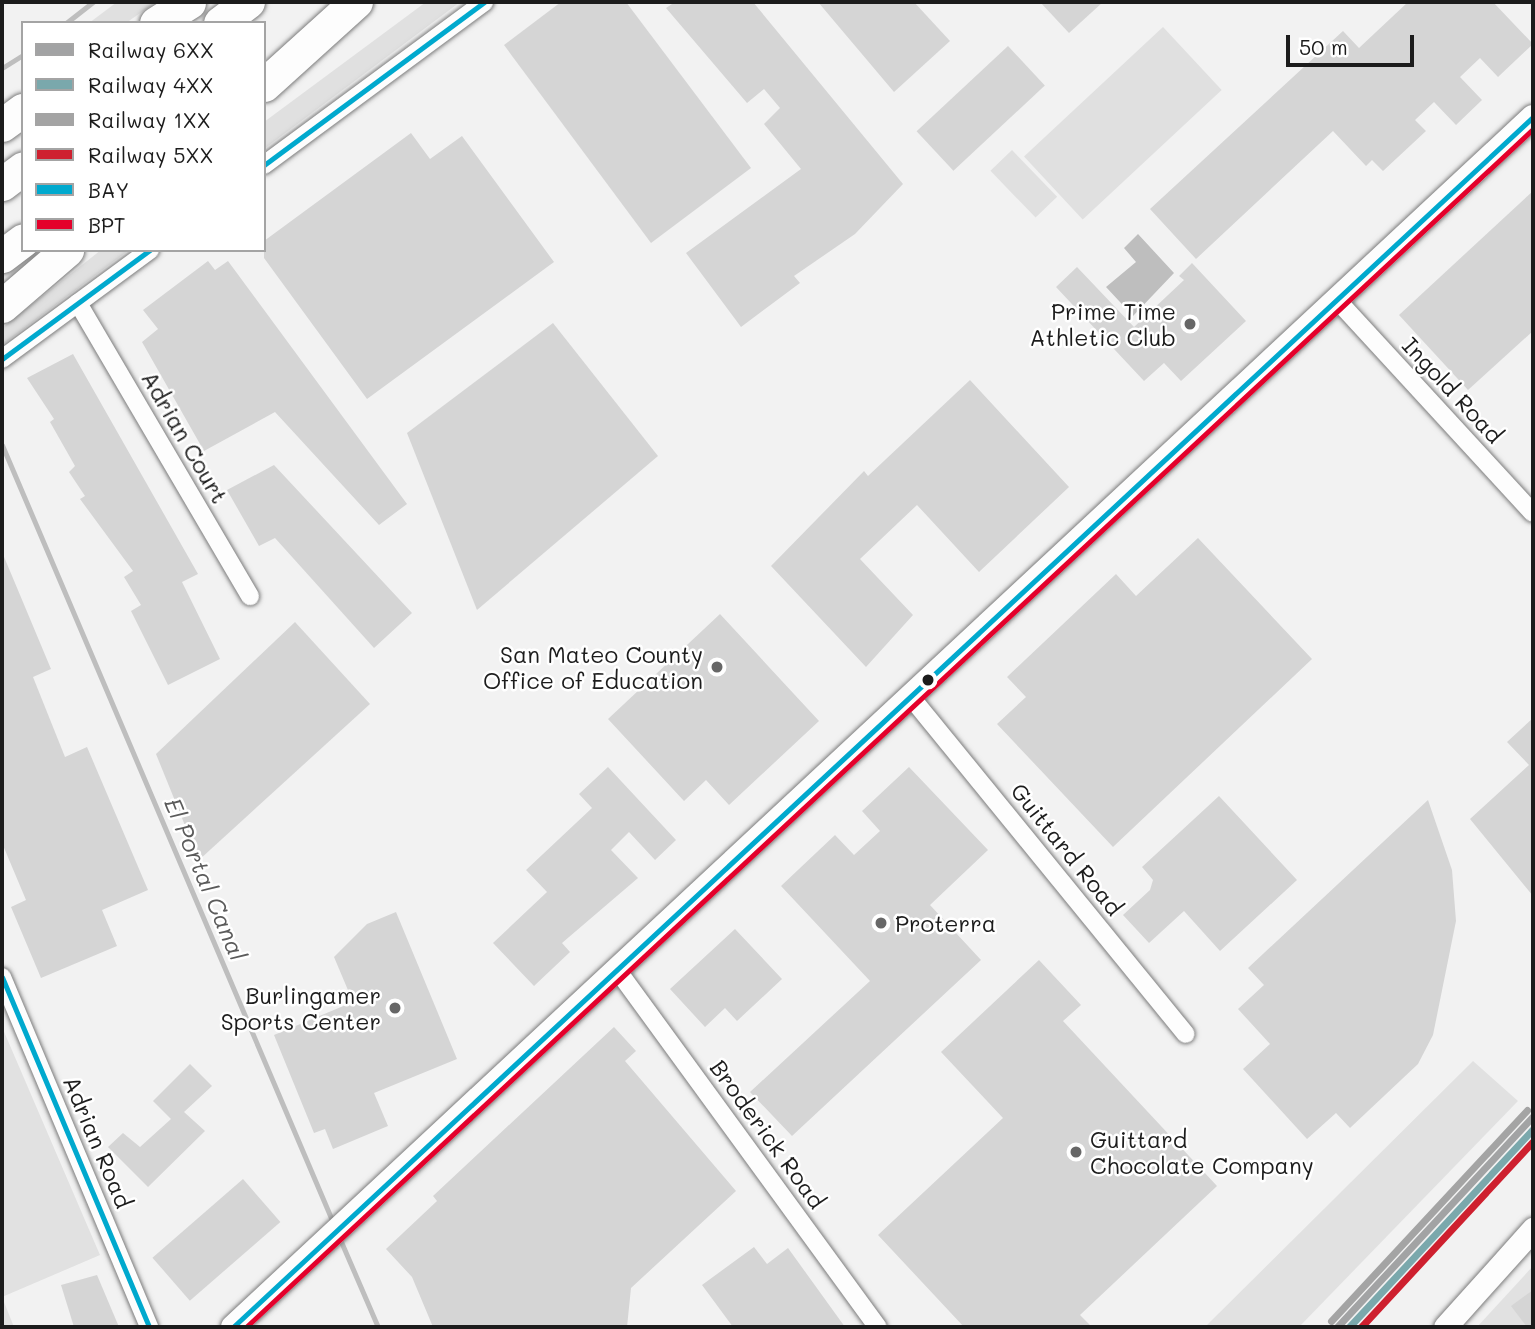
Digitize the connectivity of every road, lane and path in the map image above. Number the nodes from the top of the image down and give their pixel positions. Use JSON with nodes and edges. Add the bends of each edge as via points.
{"nodes":[{"id":1,"x":189,"y":2,"type":"edge"},
{"id":2,"x":248,"y":2,"type":"edge"},
{"id":3,"x":344,"y":2,"type":"edge"},
{"id":4,"x":356,"y":2,"type":"edge"},
{"id":5,"x":484,"y":2,"type":"edge"},
{"id":6,"x":159,"y":21,"type":"edge"},
{"id":7,"x":223,"y":21,"type":"edge"},
{"id":8,"x":266,"y":60,"type":"edge"},
{"id":9,"x":266,"y":83,"type":"edge"},
{"id":10,"x":21,"y":111,"type":"edge"},
{"id":11,"x":1533,"y":117,"type":"edge"},
{"id":12,"x":2,"y":125,"type":"edge"},
{"id":13,"x":266,"y":164,"type":"edge"},
{"id":14,"x":21,"y":170,"type":"edge"},
{"id":15,"x":2,"y":184,"type":"edge"},
{"id":16,"x":21,"y":242,"type":"edge"},
{"id":17,"x":65,"y":252,"type":"edge"},
{"id":18,"x":146,"y":252,"type":"edge"},
{"id":19,"x":2,"y":256,"type":"edge"},
{"id":20,"x":1337,"y":300,"type":"junction"},
{"id":21,"x":78,"y":303,"type":"junction"},
{"id":22,"x":2,"y":306,"type":"edge"},
{"id":23,"x":2,"y":359,"type":"edge"},
{"id":24,"x":1533,"y":513,"type":"edge"},
{"id":25,"x":250,"y":596,"type":"dead end"},
{"id":26,"x":910,"y":696,"type":"junction"},
{"id":27,"x":618,"y":971,"type":"junction"},
{"id":28,"x":2,"y":977,"type":"edge"},
{"id":29,"x":1186,"y":1034,"type":"dead end"},
{"id":30,"x":1533,"y":1229,"type":"edge"},
{"id":31,"x":149,"y":1327,"type":"edge"},
{"id":32,"x":233,"y":1327,"type":"edge"},
{"id":33,"x":878,"y":1327,"type":"edge"},
{"id":34,"x":1445,"y":1327,"type":"edge"}],
"edges":[{"from":1,"to":6,"type":"highway"},
{"from":2,"to":7,"type":"highway"},
{"from":3,"to":8,"type":"highway"},
{"from":4,"to":9,"type":"highway"},
{"from":5,"to":13,"type":"street"},
{"from":10,"to":12,"type":"highway"},
{"from":11,"to":20,"type":"main road"},
{"from":14,"to":15,"type":"highway"},
{"from":16,"to":19,"type":"highway"},
{"from":17,"to":22,"type":"highway"},
{"from":18,"to":21,"type":"street"},
{"from":20,"to":24,"type":"street","name":"Ingold Road"},
{"from":20,"to":26,"type":"main road"},
{"from":21,"to":23,"type":"street"},
{"from":21,"to":25,"type":"street","name":"Adrian Court"},
{"from":26,"to":27,"type":"main road"},
{"from":26,"to":29,"type":"street","name":"Guittard Road"},
{"from":27,"to":32,"type":"main road"},
{"from":27,"to":33,"type":"street","name":"Broderick Road"},
{"from":28,"to":31,"type":"street","name":"Adrian Road"},
{"from":30,"to":34,"type":"street"}]}
